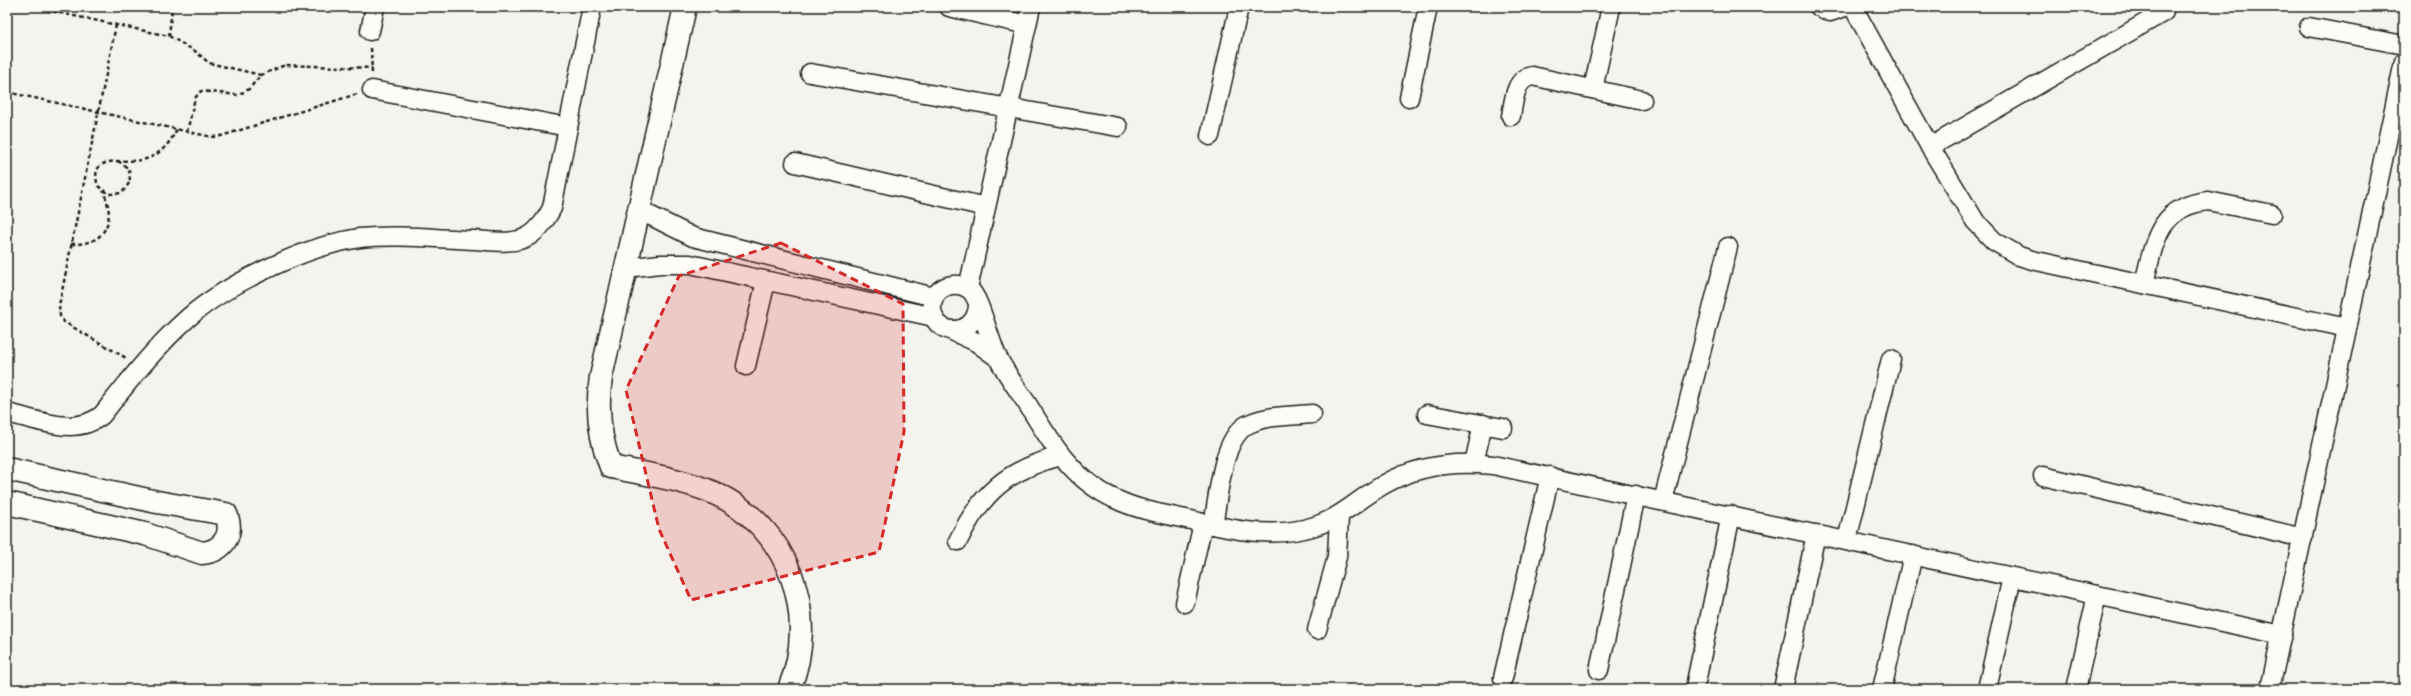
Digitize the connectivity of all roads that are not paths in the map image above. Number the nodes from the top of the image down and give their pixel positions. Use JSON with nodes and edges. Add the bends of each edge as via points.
{"nodes":[{"id":1,"x":375,"y":7,"type":"edge"},
{"id":2,"x":592,"y":7,"type":"edge"},
{"id":3,"x":685,"y":7,"type":"edge"},
{"id":4,"x":949,"y":7,"type":"edge"},
{"id":5,"x":1031,"y":7,"type":"edge"},
{"id":6,"x":1239,"y":7,"type":"edge"},
{"id":7,"x":1428,"y":7,"type":"edge"},
{"id":8,"x":1611,"y":7,"type":"edge"},
{"id":9,"x":1819,"y":7,"type":"edge"},
{"id":10,"x":1845,"y":7,"type":"edge"},
{"id":11,"x":1853,"y":7,"type":"edge"},
{"id":12,"x":2164,"y":12,"type":"dead end"},
{"id":13,"x":1027,"y":25,"type":"junction"},
{"id":14,"x":2309,"y":27,"type":"dead end"},
{"id":15,"x":370,"y":31,"type":"road end"},
{"id":16,"x":2404,"y":45,"type":"edge"},
{"id":17,"x":2404,"y":62,"type":"edge"},
{"id":18,"x":810,"y":73,"type":"dead end"},
{"id":19,"x":1593,"y":89,"type":"junction"},
{"id":20,"x":372,"y":90,"type":"road end"},
{"id":21,"x":1408,"y":98,"type":"dead end"},
{"id":22,"x":1642,"y":100,"type":"dead end"},
{"id":23,"x":1008,"y":108,"type":"junction"},
{"id":24,"x":1511,"y":116,"type":"dead end"},
{"id":25,"x":568,"y":127,"type":"junction"},
{"id":26,"x":1118,"y":127,"type":"dead end"},
{"id":27,"x":1210,"y":136,"type":"dead end"},
{"id":28,"x":1930,"y":147,"type":"junction"},
{"id":29,"x":795,"y":163,"type":"dead end"},
{"id":30,"x":986,"y":207,"type":"junction"},
{"id":31,"x":639,"y":210,"type":"junction"},
{"id":32,"x":2272,"y":214,"type":"dead end"},
{"id":33,"x":711,"y":242,"type":"junction"},
{"id":34,"x":1728,"y":247,"type":"dead end"},
{"id":35,"x":704,"y":267,"type":"junction"},
{"id":36,"x":626,"y":268,"type":"junction"},
{"id":37,"x":766,"y":281,"type":"junction"},
{"id":38,"x":2144,"y":284,"type":"junction"},
{"id":39,"x":968,"y":288,"type":"junction"},
{"id":40,"x":934,"y":297,"type":"junction"},
{"id":41,"x":978,"y":306,"type":"junction"},
{"id":42,"x":934,"y":318,"type":"junction"},
{"id":43,"x":2347,"y":328,"type":"junction"},
{"id":44,"x":950,"y":330,"type":"junction"},
{"id":45,"x":998,"y":358,"type":"junction"},
{"id":46,"x":1892,"y":359,"type":"dead end"},
{"id":47,"x":746,"y":366,"type":"dead end"},
{"id":48,"x":7,"y":414,"type":"edge"},
{"id":49,"x":1312,"y":414,"type":"dead end"},
{"id":50,"x":1427,"y":414,"type":"dead end"},
{"id":51,"x":1483,"y":424,"type":"junction"},
{"id":52,"x":1503,"y":428,"type":"dead end"},
{"id":53,"x":1061,"y":456,"type":"junction"},
{"id":54,"x":1474,"y":463,"type":"junction"},
{"id":55,"x":7,"y":469,"type":"edge"},
{"id":56,"x":1550,"y":476,"type":"junction"},
{"id":57,"x":2043,"y":476,"type":"dead end"},
{"id":58,"x":1636,"y":495,"type":"junction"},
{"id":59,"x":1664,"y":501,"type":"junction"},
{"id":60,"x":7,"y":504,"type":"edge"},
{"id":61,"x":1731,"y":515,"type":"junction"},
{"id":62,"x":1339,"y":516,"type":"junction"},
{"id":63,"x":1208,"y":524,"type":"junction"},
{"id":64,"x":1816,"y":534,"type":"junction"},
{"id":65,"x":2303,"y":538,"type":"junction"},
{"id":66,"x":1847,"y":540,"type":"junction"},
{"id":67,"x":958,"y":541,"type":"dead end"},
{"id":68,"x":1913,"y":555,"type":"junction"},
{"id":69,"x":2012,"y":576,"type":"junction"},
{"id":70,"x":2097,"y":595,"type":"junction"},
{"id":71,"x":1185,"y":603,"type":"dead end"},
{"id":72,"x":1317,"y":630,"type":"dead end"},
{"id":73,"x":2282,"y":635,"type":"junction"},
{"id":74,"x":1599,"y":670,"type":"dead end"},
{"id":75,"x":1503,"y":678,"type":"dead end"},
{"id":76,"x":1696,"y":682,"type":"dead end"},
{"id":77,"x":789,"y":689,"type":"edge"},
{"id":78,"x":1783,"y":689,"type":"edge"},
{"id":79,"x":1882,"y":689,"type":"edge"},
{"id":80,"x":1987,"y":689,"type":"edge"},
{"id":81,"x":2076,"y":689,"type":"edge"},
{"id":82,"x":2270,"y":689,"type":"edge"}],
"edges":[{"from":1,"to":15,"type":"street"},
{"from":2,"to":25,"type":"street"},
{"from":3,"to":31,"type":"street"},
{"from":4,"to":13,"type":"street"},
{"from":5,"to":13,"type":"street"},
{"from":6,"to":27,"type":"street"},
{"from":7,"to":21,"type":"street"},
{"from":8,"to":19,"type":"street"},
{"from":9,"to":10,"type":"street","via":[[1830,12]]},
{"from":11,"to":28,"type":"street"},
{"from":12,"to":28,"type":"street"},
{"from":13,"to":23,"type":"street"},
{"from":14,"to":16,"type":"street"},
{"from":17,"to":43,"type":"street"},
{"from":18,"to":23,"type":"street"},
{"from":19,"to":22,"type":"street"},
{"from":19,"to":24,"type":"street","via":[[1528,76],[1518,86]]},
{"from":20,"to":25,"type":"street"},
{"from":23,"to":26,"type":"street"},
{"from":23,"to":30,"type":"street"},
{"from":25,"to":48,"type":"street","via":[[552,208],[538,229],[528,236],[504,241],[374,237],[336,242],[277,264],[190,316],[140,367],[102,415],[93,422],[70,427]]},
{"from":28,"to":38,"type":"street","via":[[1975,221],[1994,241],[2006,249],[2032,260]]},
{"from":29,"to":30,"type":"street"},
{"from":30,"to":39,"type":"street"},
{"from":31,"to":33,"type":"street","via":[[675,230]]},
{"from":31,"to":36,"type":"street"},
{"from":32,"to":38,"type":"street","via":[[2208,201],[2198,202],[2179,210],[2158,232]]},
{"from":33,"to":35,"type":"street"},
{"from":33,"to":40,"type":"street"},
{"from":34,"to":59,"type":"street"},
{"from":35,"to":36,"type":"street","via":[[675,263]]},
{"from":35,"to":37,"type":"street"},
{"from":36,"to":77,"type":"street","via":[[599,392],[598,423],[611,467],[675,481],[714,493],[748,514],[776,544],[794,580],[802,619],[799,658]]},
{"from":37,"to":42,"type":"street"},
{"from":37,"to":47,"type":"street"},
{"from":38,"to":43,"type":"street"},
{"from":39,"to":40,"type":"street","via":[[949,285],[943,287]]},
{"from":39,"to":41,"type":"street","via":[[977,299]]},
{"from":40,"to":42,"type":"street"},
{"from":41,"to":44,"type":"street","via":[[975,320],[970,325],[964,329]]},
{"from":41,"to":45,"type":"street"},
{"from":42,"to":44,"type":"street"},
{"from":43,"to":65,"type":"street"},
{"from":44,"to":45,"type":"street","via":[[976,342]]},
{"from":45,"to":53,"type":"street"},
{"from":46,"to":66,"type":"street"},
{"from":49,"to":63,"type":"street","via":[[1258,420],[1242,427],[1236,433],[1228,448]]},
{"from":50,"to":51,"type":"street"},
{"from":51,"to":52,"type":"street"},
{"from":51,"to":54,"type":"street"},
{"from":53,"to":63,"type":"street","via":[[1083,479],[1114,498],[1138,508]]},
{"from":53,"to":67,"type":"street","via":[[1027,466],[997,484],[974,511]]},
{"from":54,"to":56,"type":"street"},
{"from":54,"to":62,"type":"street","via":[[1433,466],[1398,477]]},
{"from":55,"to":60,"type":"street","via":[[157,502],[226,514],[230,530],[223,544],[217,549],[202,553],[145,534]]},
{"from":56,"to":58,"type":"street"},
{"from":56,"to":75,"type":"street"},
{"from":57,"to":65,"type":"street"},
{"from":58,"to":59,"type":"street"},
{"from":58,"to":74,"type":"street"},
{"from":59,"to":61,"type":"street"},
{"from":61,"to":64,"type":"street"},
{"from":61,"to":76,"type":"street"},
{"from":62,"to":63,"type":"street","via":[[1308,528],[1280,532],[1258,532]]},
{"from":62,"to":72,"type":"street","via":[[1337,557]]},
{"from":63,"to":71,"type":"street"},
{"from":64,"to":66,"type":"street"},
{"from":64,"to":78,"type":"street"},
{"from":65,"to":73,"type":"street"},
{"from":66,"to":68,"type":"street"},
{"from":68,"to":69,"type":"street"},
{"from":68,"to":79,"type":"street"},
{"from":69,"to":70,"type":"street"},
{"from":69,"to":80,"type":"street"},
{"from":70,"to":73,"type":"street"},
{"from":70,"to":81,"type":"street"},
{"from":73,"to":82,"type":"street"}]}
